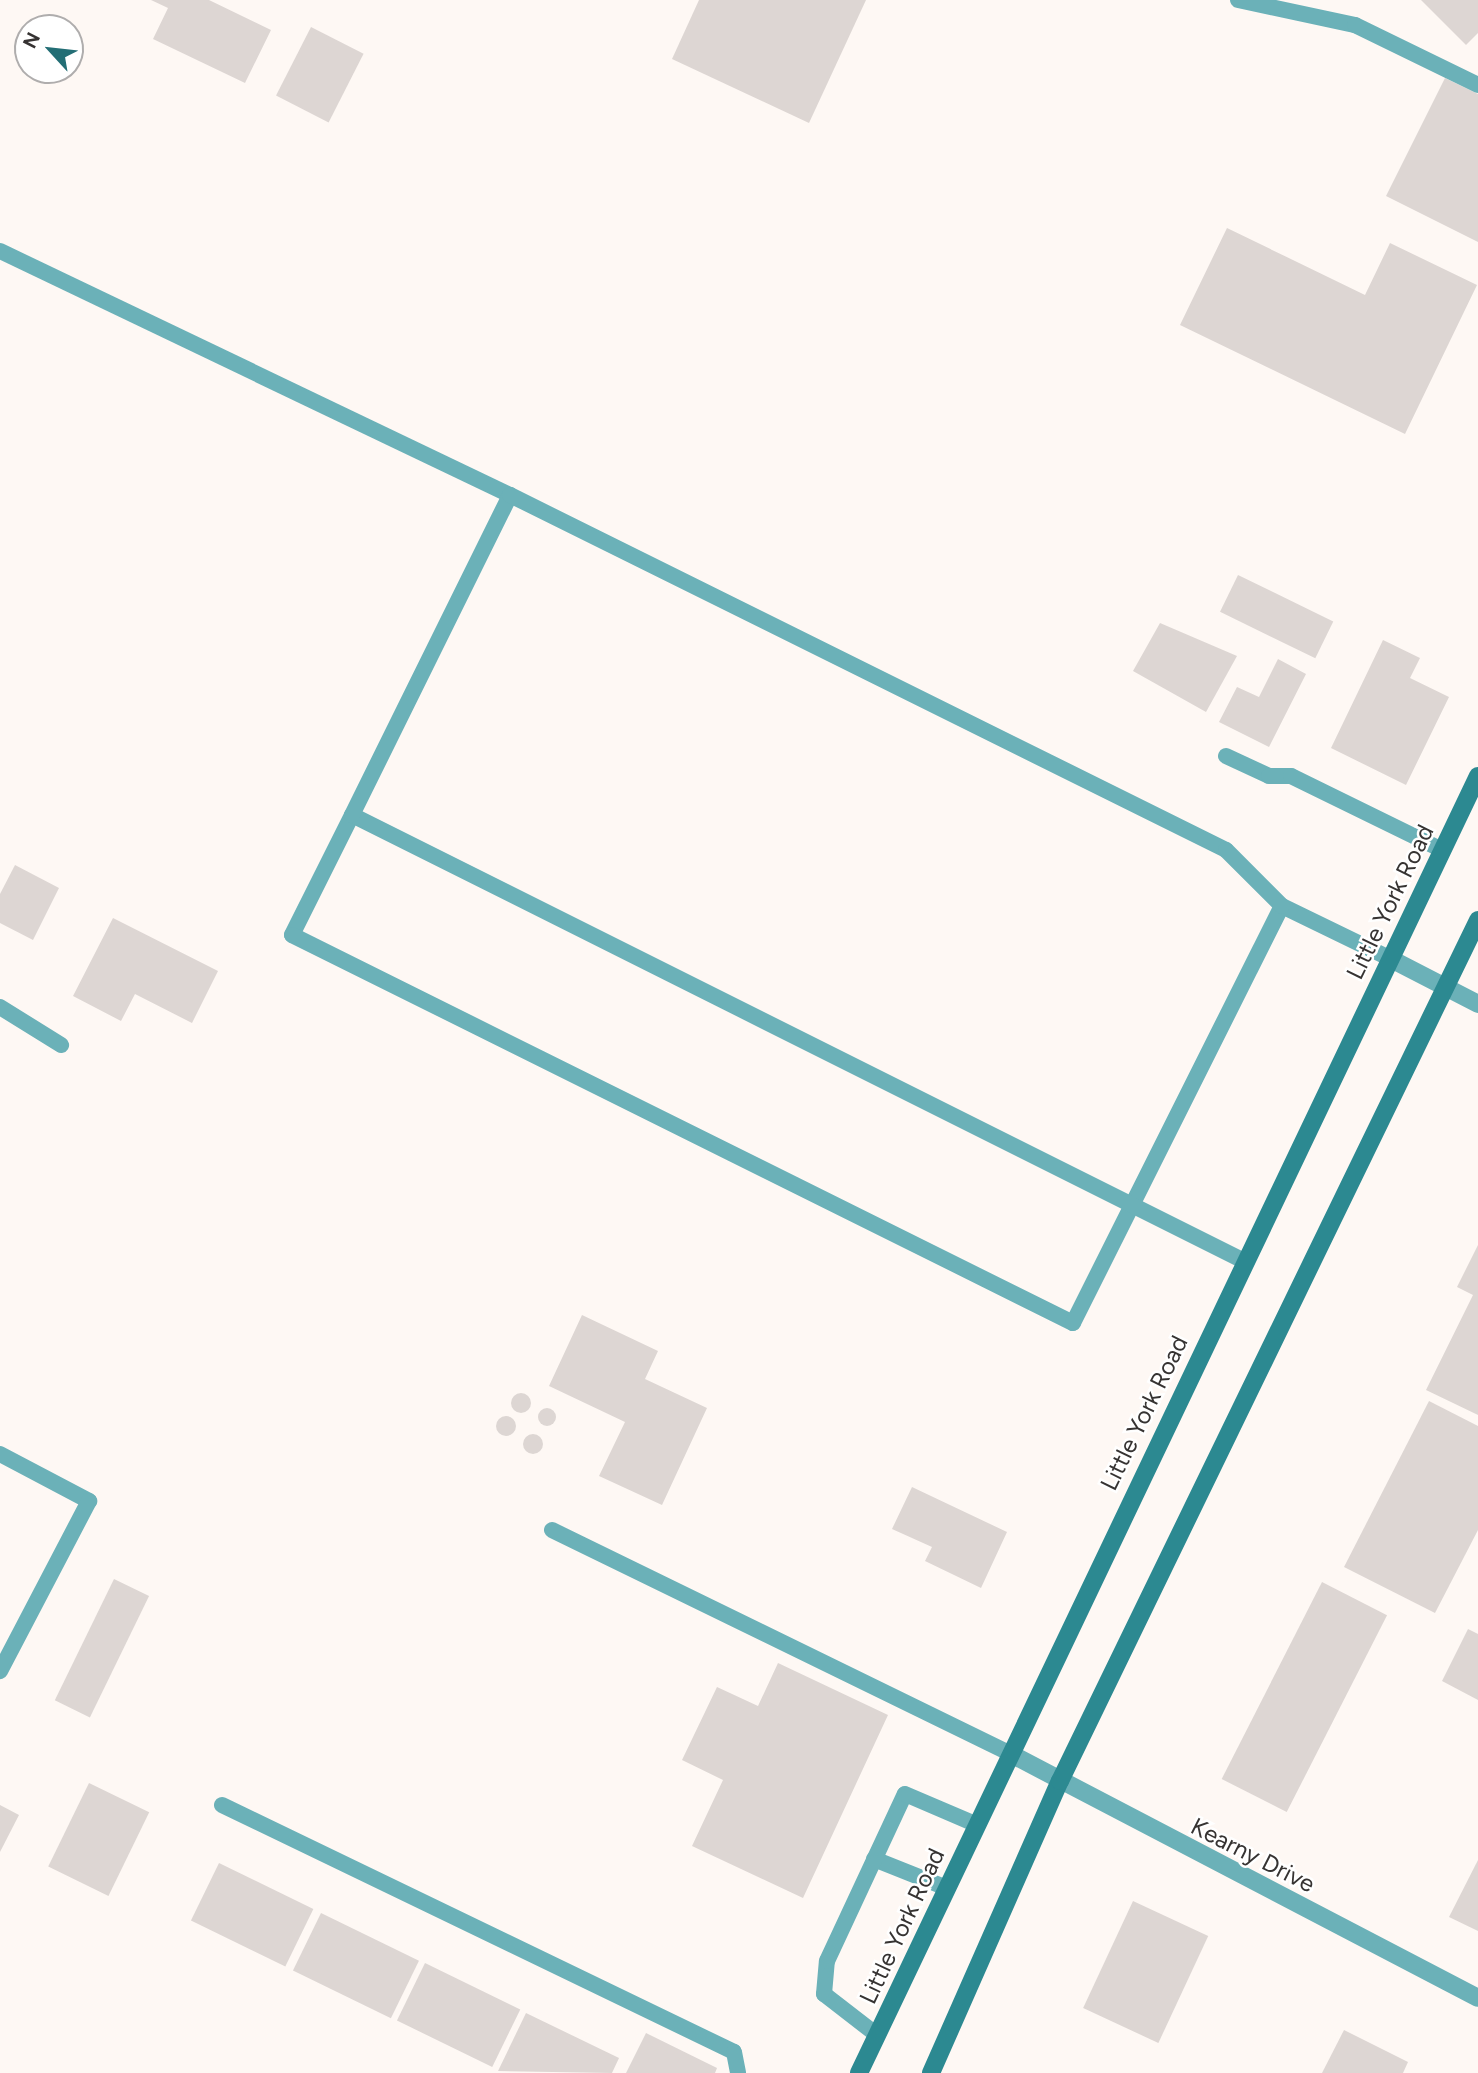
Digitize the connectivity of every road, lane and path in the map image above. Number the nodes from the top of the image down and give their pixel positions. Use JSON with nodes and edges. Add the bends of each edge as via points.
{"nodes":[{"id":1,"x":1238,"y":0,"type":"edge"},
{"id":2,"x":1478,"y":85,"type":"edge"},
{"id":3,"x":0,"y":251,"type":"edge"},
{"id":4,"x":510,"y":495,"type":"junction"},
{"id":5,"x":1226,"y":756,"type":"dead end"},
{"id":6,"x":1478,"y":776,"type":"edge"},
{"id":7,"x":352,"y":815,"type":"junction"},
{"id":8,"x":1442,"y":850,"type":"junction"},
{"id":9,"x":1282,"y":906,"type":"junction"},
{"id":10,"x":1478,"y":920,"type":"edge"},
{"id":11,"x":1389,"y":958,"type":"junction"},
{"id":12,"x":1445,"y":989,"type":"junction"},
{"id":13,"x":1478,"y":1004,"type":"edge"},
{"id":14,"x":0,"y":1007,"type":"edge"},
{"id":15,"x":61,"y":1045,"type":"dead end"},
{"id":16,"x":1134,"y":1205,"type":"junction"},
{"id":17,"x":1244,"y":1261,"type":"junction"},
{"id":18,"x":0,"y":1454,"type":"edge"},
{"id":19,"x":552,"y":1531,"type":"dead end"},
{"id":20,"x":0,"y":1671,"type":"edge"},
{"id":21,"x":1007,"y":1752,"type":"junction"},
{"id":22,"x":1060,"y":1781,"type":"junction"},
{"id":23,"x":222,"y":1805,"type":"dead end"},
{"id":24,"x":975,"y":1824,"type":"junction"},
{"id":25,"x":874,"y":1859,"type":"junction"},
{"id":26,"x":947,"y":1888,"type":"junction"},
{"id":27,"x":1478,"y":1998,"type":"edge"},
{"id":28,"x":877,"y":2035,"type":"junction"},
{"id":29,"x":738,"y":2073,"type":"edge"},
{"id":30,"x":859,"y":2073,"type":"edge"},
{"id":31,"x":931,"y":2073,"type":"edge"}],
"edges":[{"from":1,"to":2,"type":"lane","via":[[1355,25]]},
{"from":3,"to":4,"type":"lane"},
{"from":4,"to":7,"type":"lane"},
{"from":4,"to":9,"type":"lane","via":[[1226,850]]},
{"from":5,"to":8,"type":"lane","via":[[1269,776],[1290,776]]},
{"from":6,"to":8,"type":"main road","name":"Little York Road"},
{"from":7,"to":16,"type":"lane"},
{"from":7,"to":16,"type":"lane","via":[[292,934],[304,941],[1073,1323]]},
{"from":8,"to":11,"type":"main road","name":"Little York Road"},
{"from":9,"to":11,"type":"lane"},
{"from":9,"to":16,"type":"lane"},
{"from":10,"to":12,"type":"main road"},
{"from":11,"to":12,"type":"street"},
{"from":11,"to":17,"type":"main road","name":"Little York Road"},
{"from":12,"to":13,"type":"street"},
{"from":12,"to":22,"type":"main road"},
{"from":14,"to":15,"type":"lane"},
{"from":16,"to":17,"type":"lane"},
{"from":17,"to":21,"type":"main road","name":"Little York Road"},
{"from":18,"to":20,"type":"lane","via":[[89,1501]]},
{"from":19,"to":21,"type":"lane"},
{"from":21,"to":22,"type":"street","name":"Kearny Drive"},
{"from":21,"to":24,"type":"main road","name":"Little York Road"},
{"from":22,"to":27,"type":"street","name":"Kearny Drive"},
{"from":22,"to":31,"type":"main road"},
{"from":23,"to":29,"type":"lane","via":[[734,2052]]},
{"from":24,"to":25,"type":"lane","via":[[905,1794]]},
{"from":24,"to":26,"type":"main road","name":"Little York Road"},
{"from":25,"to":26,"type":"lane"},
{"from":25,"to":28,"type":"lane","via":[[827,1961],[824,1994]]},
{"from":26,"to":28,"type":"main road","name":"Little York Road"},
{"from":28,"to":30,"type":"main road","name":"Little York Road"}]}
